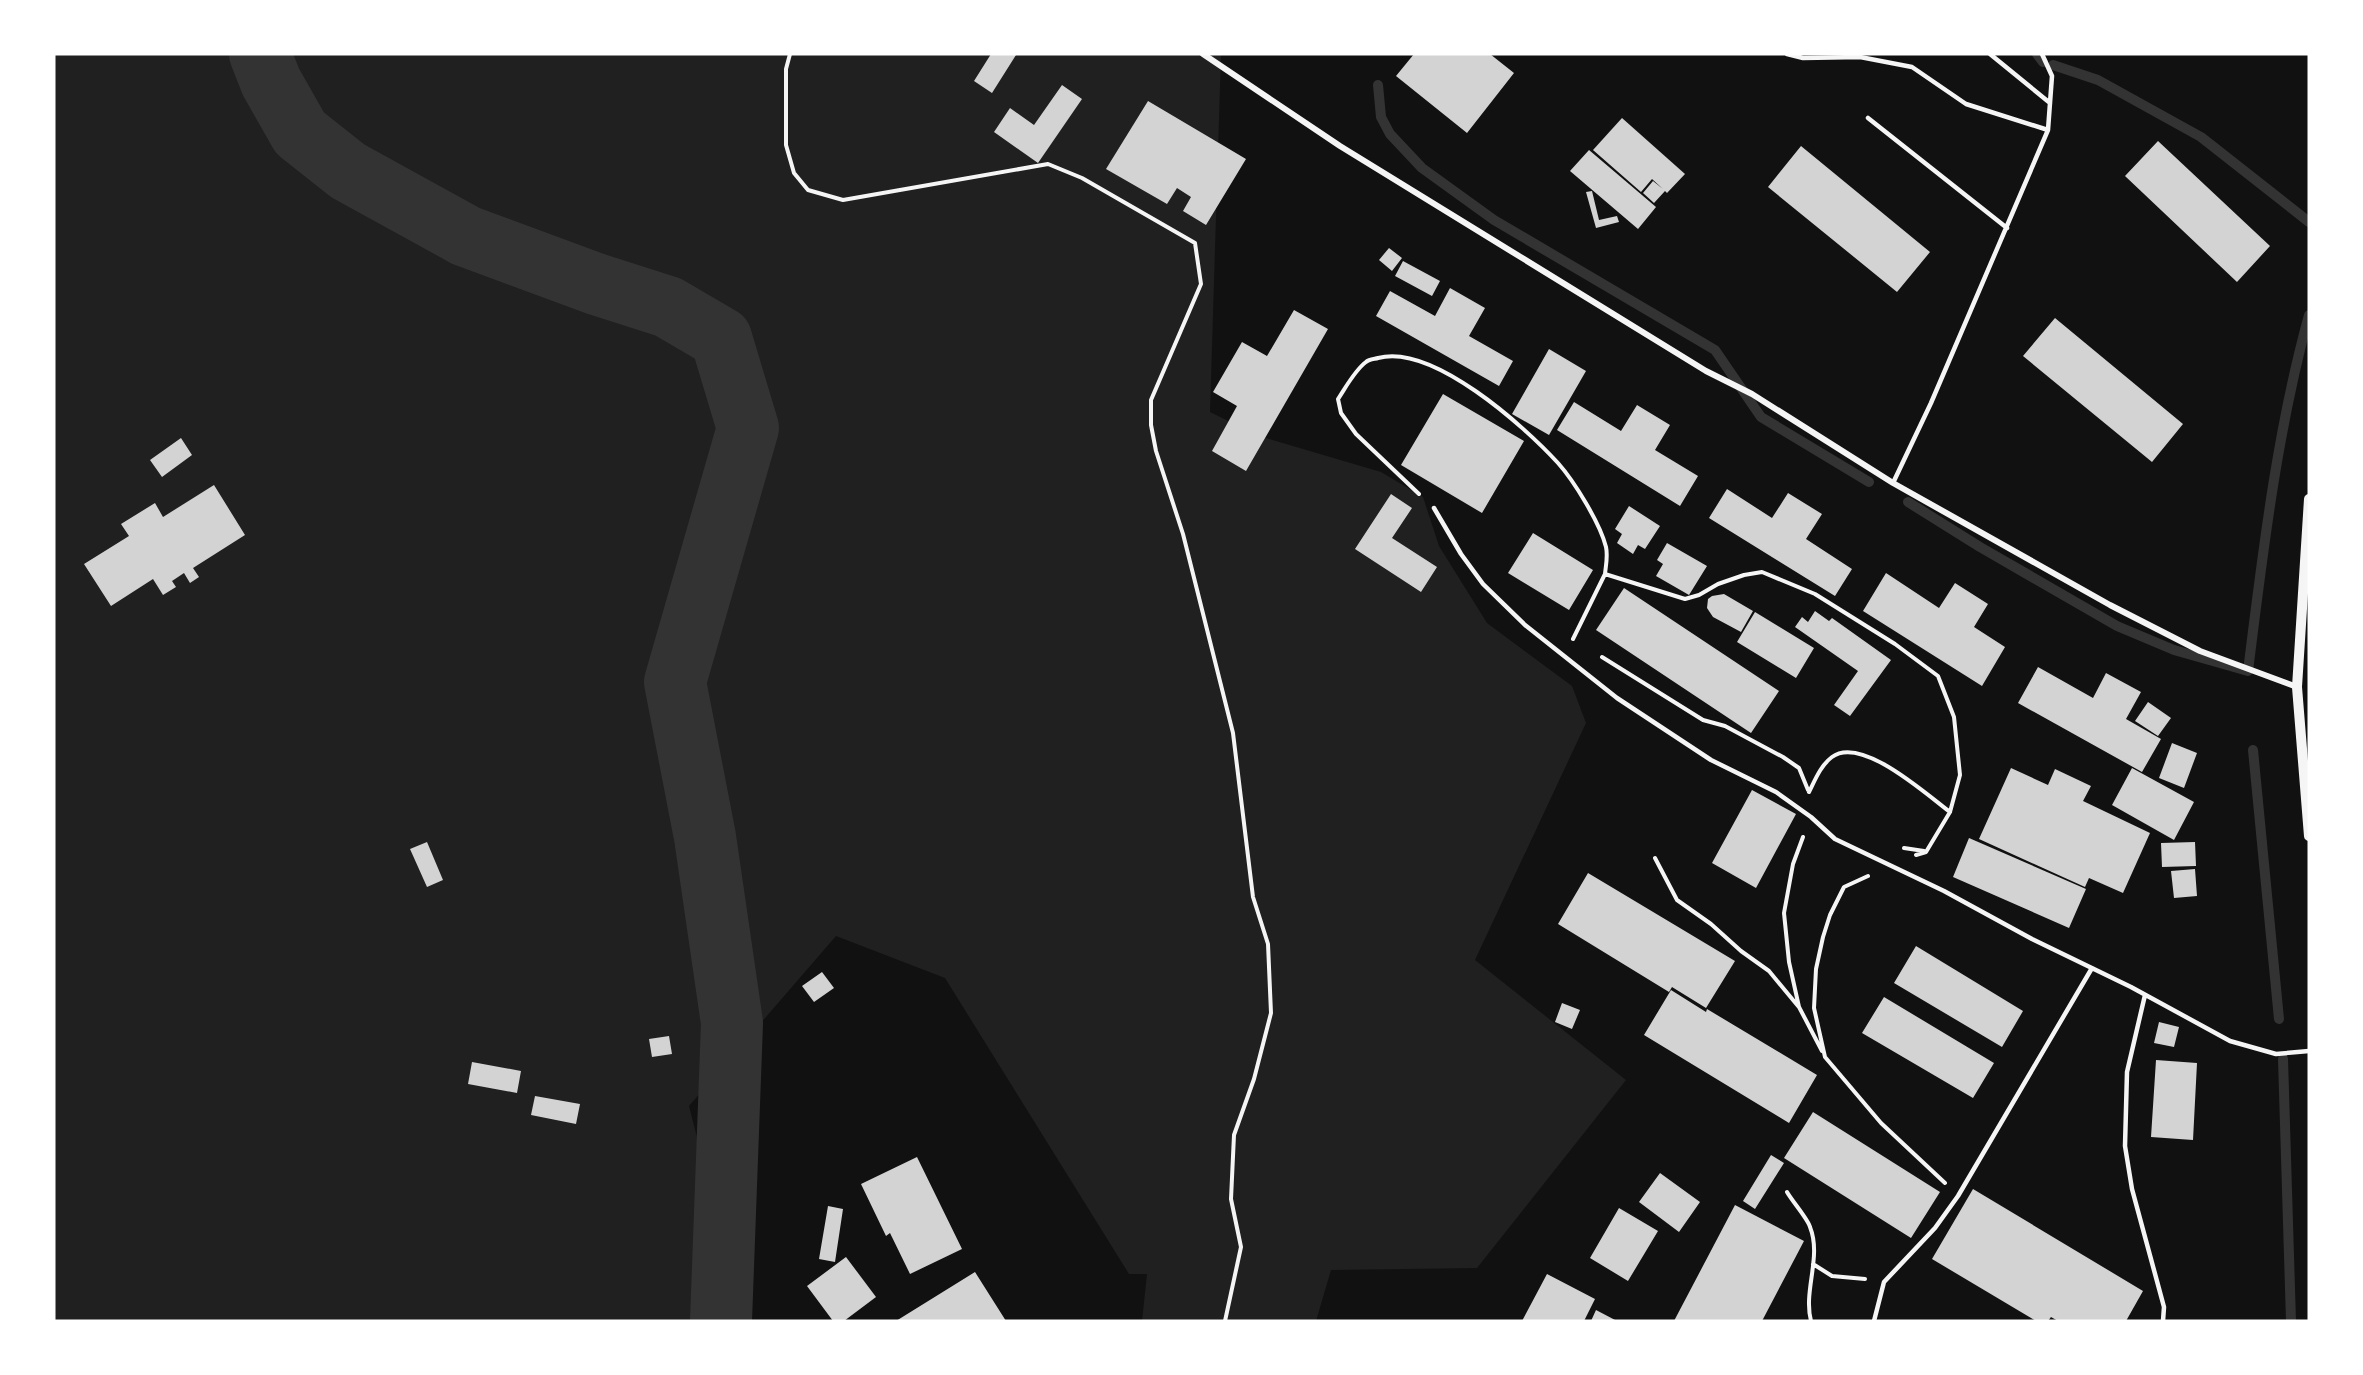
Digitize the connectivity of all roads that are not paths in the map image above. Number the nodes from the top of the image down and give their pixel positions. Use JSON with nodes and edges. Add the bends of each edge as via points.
{"nodes":[{"id":1,"x":1203,"y":54,"type":"edge"},
{"id":2,"x":1787,"y":54,"type":"edge"},
{"id":3,"x":1990,"y":54,"type":"edge"},
{"id":4,"x":2042,"y":54,"type":"edge"},
{"id":5,"x":2050,"y":103,"type":"junction"},
{"id":6,"x":1868,"y":118,"type":"dead end"},
{"id":7,"x":2048,"y":130,"type":"junction"},
{"id":8,"x":2007,"y":228,"type":"junction"},
{"id":9,"x":1893,"y":483,"type":"junction"},
{"id":10,"x":2309,"y":499,"type":"edge"},
{"id":11,"x":1434,"y":508,"type":"road end"},
{"id":12,"x":2297,"y":687,"type":"junction"},
{"id":13,"x":2309,"y":836,"type":"edge"},
{"id":14,"x":2092,"y":968,"type":"junction"},
{"id":15,"x":2145,"y":995,"type":"junction"},
{"id":16,"x":2309,"y":1051,"type":"edge"},
{"id":17,"x":1874,"y":1321,"type":"edge"},
{"id":18,"x":2163,"y":1321,"type":"edge"}],
"edges":[{"from":1,"to":9,"type":"street","via":[[1340,146]]},
{"from":2,"to":7,"type":"lane","via":[[1803,58],[1860,57],[1912,66],[1966,104]]},
{"from":3,"to":5,"type":"lane"},
{"from":4,"to":5,"type":"lane","via":[[2052,76]]},
{"from":5,"to":7,"type":"lane"},
{"from":6,"to":8,"type":"lane"},
{"from":7,"to":8,"type":"lane"},
{"from":8,"to":9,"type":"lane"},
{"from":9,"to":12,"type":"street","via":[[2200,651]]},
{"from":10,"to":12,"type":"street"},
{"from":11,"to":14,"type":"lane","via":[[1483,584],[1526,625],[1617,698],[1711,760],[1776,792],[1835,839]]},
{"from":12,"to":13,"type":"street"},
{"from":14,"to":15,"type":"lane"},
{"from":14,"to":17,"type":"lane","via":[[1958,1196],[1935,1228],[1884,1282]]},
{"from":15,"to":16,"type":"lane","via":[[2240,1045],[2276,1054]]},
{"from":15,"to":18,"type":"lane","via":[[2127,1072],[2125,1146],[2132,1189],[2164,1307]]}]}
